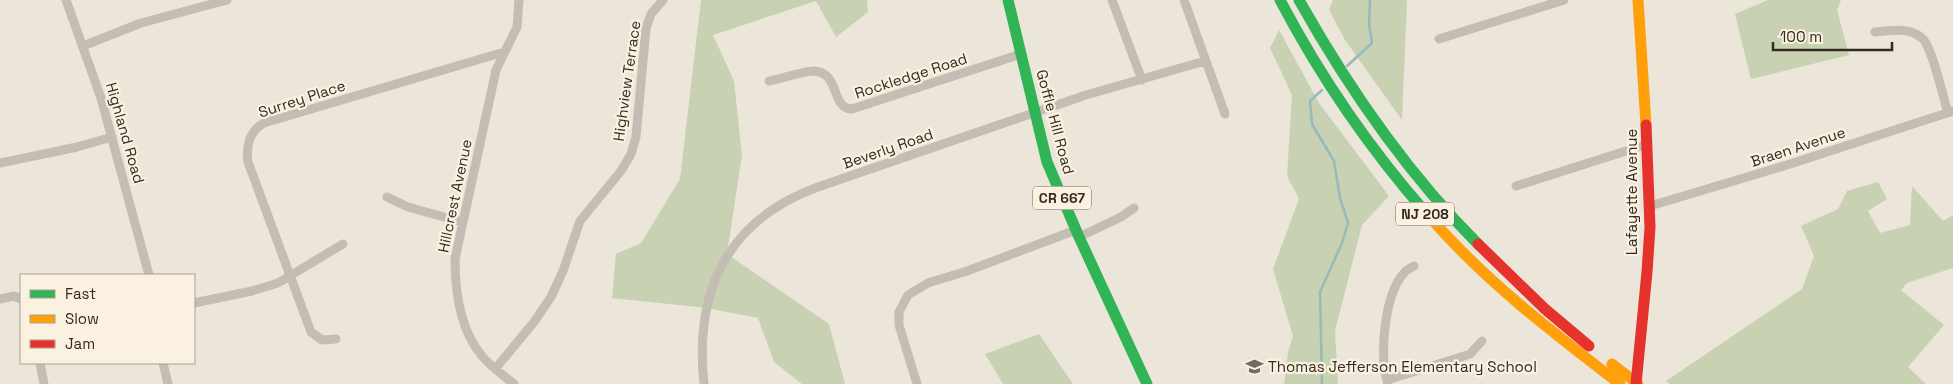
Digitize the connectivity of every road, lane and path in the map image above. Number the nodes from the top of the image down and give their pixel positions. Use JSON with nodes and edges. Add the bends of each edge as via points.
{"nodes":[{"id":1,"x":66,"y":0,"type":"edge"},
{"id":2,"x":228,"y":0,"type":"edge"},
{"id":3,"x":519,"y":0,"type":"edge"},
{"id":4,"x":663,"y":0,"type":"edge"},
{"id":5,"x":1008,"y":0,"type":"edge"},
{"id":6,"x":1112,"y":0,"type":"edge"},
{"id":7,"x":1184,"y":0,"type":"edge"},
{"id":8,"x":1280,"y":0,"type":"edge"},
{"id":9,"x":1299,"y":0,"type":"edge"},
{"id":10,"x":1564,"y":0,"type":"edge"},
{"id":11,"x":1638,"y":0,"type":"edge"},
{"id":12,"x":1875,"y":32,"type":"dead end"},
{"id":13,"x":1440,"y":39,"type":"dead end"},
{"id":14,"x":83,"y":46,"type":"junction"},
{"id":15,"x":504,"y":52,"type":"junction"},
{"id":16,"x":1021,"y":54,"type":"junction"},
{"id":17,"x":1206,"y":61,"type":"junction"},
{"id":18,"x":1142,"y":80,"type":"junction"},
{"id":19,"x":769,"y":81,"type":"dead end"},
{"id":20,"x":1950,"y":112,"type":"edge"},
{"id":21,"x":1035,"y":113,"type":"junction"},
{"id":22,"x":1225,"y":114,"type":"dead end"},
{"id":23,"x":112,"y":137,"type":"junction"},
{"id":24,"x":1648,"y":144,"type":"junction"},
{"id":25,"x":0,"y":163,"type":"edge"},
{"id":26,"x":1516,"y":186,"type":"dead end"},
{"id":27,"x":387,"y":197,"type":"dead end"},
{"id":28,"x":1650,"y":206,"type":"junction"},
{"id":29,"x":1134,"y":208,"type":"dead end"},
{"id":30,"x":462,"y":222,"type":"junction"},
{"id":31,"x":1078,"y":234,"type":"junction"},
{"id":32,"x":343,"y":244,"type":"dead end"},
{"id":33,"x":1414,"y":266,"type":"dead end"},
{"id":34,"x":149,"y":274,"type":"edge"},
{"id":35,"x":289,"y":276,"type":"junction"},
{"id":36,"x":0,"y":299,"type":"edge"},
{"id":37,"x":20,"y":299,"type":"edge"},
{"id":38,"x":195,"y":303,"type":"edge"},
{"id":39,"x":336,"y":339,"type":"dead end"},
{"id":40,"x":1482,"y":341,"type":"dead end"},
{"id":41,"x":40,"y":364,"type":"edge"},
{"id":42,"x":163,"y":364,"type":"edge"},
{"id":43,"x":495,"y":369,"type":"junction"},
{"id":44,"x":1623,"y":380,"type":"edge"},
{"id":45,"x":1387,"y":382,"type":"edge"},
{"id":46,"x":44,"y":384,"type":"edge"},
{"id":47,"x":168,"y":384,"type":"edge"},
{"id":48,"x":514,"y":384,"type":"edge"},
{"id":49,"x":704,"y":384,"type":"edge"},
{"id":50,"x":917,"y":384,"type":"edge"},
{"id":51,"x":1148,"y":384,"type":"edge"},
{"id":52,"x":1637,"y":384,"type":"edge"}],
"edges":[{"from":1,"to":14,"type":"street","name":"Highland Road"},
{"from":2,"to":14,"type":"street","via":[[142,23]]},
{"from":3,"to":15,"type":"street","name":"Hillcrest Avenue","via":[[517,27]]},
{"from":4,"to":43,"type":"street","name":"Highview Terrace","via":[[651,14],[646,28],[636,137],[631,154],[580,221],[552,297]]},
{"from":5,"to":16,"type":"main road","name":"Goffle Hill Road","number":"CR 667"},
{"from":6,"to":18,"type":"street"},
{"from":7,"to":17,"type":"street"},
{"from":8,"to":44,"type":"main road","number":"NJ 208","via":[[1342,106],[1376,154],[1431,220],[1516,303]]},
{"from":9,"to":44,"type":"main road","number":"NJ 208","via":[[1335,64],[1408,168],[1483,252]]},
{"from":10,"to":13,"type":"street"},
{"from":11,"to":24,"type":"main road","name":"Lafayette Avenue"},
{"from":12,"to":20,"type":"street","via":[[1894,29],[1923,38]]},
{"from":14,"to":23,"type":"street","name":"Highland Road"},
{"from":15,"to":30,"type":"street","name":"Hillcrest Avenue","via":[[496,70]]},
{"from":15,"to":35,"type":"street","name":"Surrey Place","via":[[264,123],[254,130],[248,145],[248,162]]},
{"from":16,"to":19,"type":"street","name":"Rockledge Road","via":[[852,109],[841,104],[832,82],[822,73],[810,71]]},
{"from":16,"to":21,"type":"main road","name":"Goffle Hill Road","number":"CR 667"},
{"from":17,"to":18,"type":"street","name":"Beverly Road"},
{"from":17,"to":22,"type":"street"},
{"from":18,"to":21,"type":"street","name":"Beverly Road"},
{"from":20,"to":28,"type":"street","name":"Braen Avenue","via":[[1787,166]]},
{"from":21,"to":31,"type":"main road","name":"Goffle Hill Road","number":"CR 667","via":[[1047,162]]},
{"from":21,"to":49,"type":"street","name":"Beverly Road","via":[[804,192],[764,214],[734,245],[715,280],[702,327]]},
{"from":23,"to":25,"type":"street"},
{"from":23,"to":34,"type":"street","name":"Highland Road"},
{"from":24,"to":26,"type":"street"},
{"from":24,"to":28,"type":"main road","name":"Lafayette Avenue"},
{"from":27,"to":30,"type":"street","via":[[420,211]]},
{"from":28,"to":52,"type":"main road","name":"Lafayette Avenue"},
{"from":29,"to":31,"type":"street","via":[[1121,217]]},
{"from":30,"to":43,"type":"street","name":"Hillcrest Avenue","via":[[455,259],[462,315],[474,345]]},
{"from":31,"to":50,"type":"street","via":[[928,283],[908,295],[899,312],[899,325]]},
{"from":31,"to":51,"type":"main road","name":"Goffle Hill Road","number":"CR 667"},
{"from":32,"to":35,"type":"street"},
{"from":33,"to":45,"type":"street","via":[[1404,273],[1390,303],[1384,342]]},
{"from":35,"to":38,"type":"street","via":[[252,291]]},
{"from":35,"to":39,"type":"street","name":"Surrey Place","via":[[311,332],[322,340]]},
{"from":36,"to":37,"type":"street","via":[[14,296]]},
{"from":40,"to":45,"type":"street","via":[[1470,354],[1461,358]]},
{"from":41,"to":46,"type":"street"},
{"from":42,"to":47,"type":"street"},
{"from":43,"to":48,"type":"street","name":"Hillcrest Avenue"},
{"from":44,"to":52,"type":"main road","number":"NJ 208"}]}
